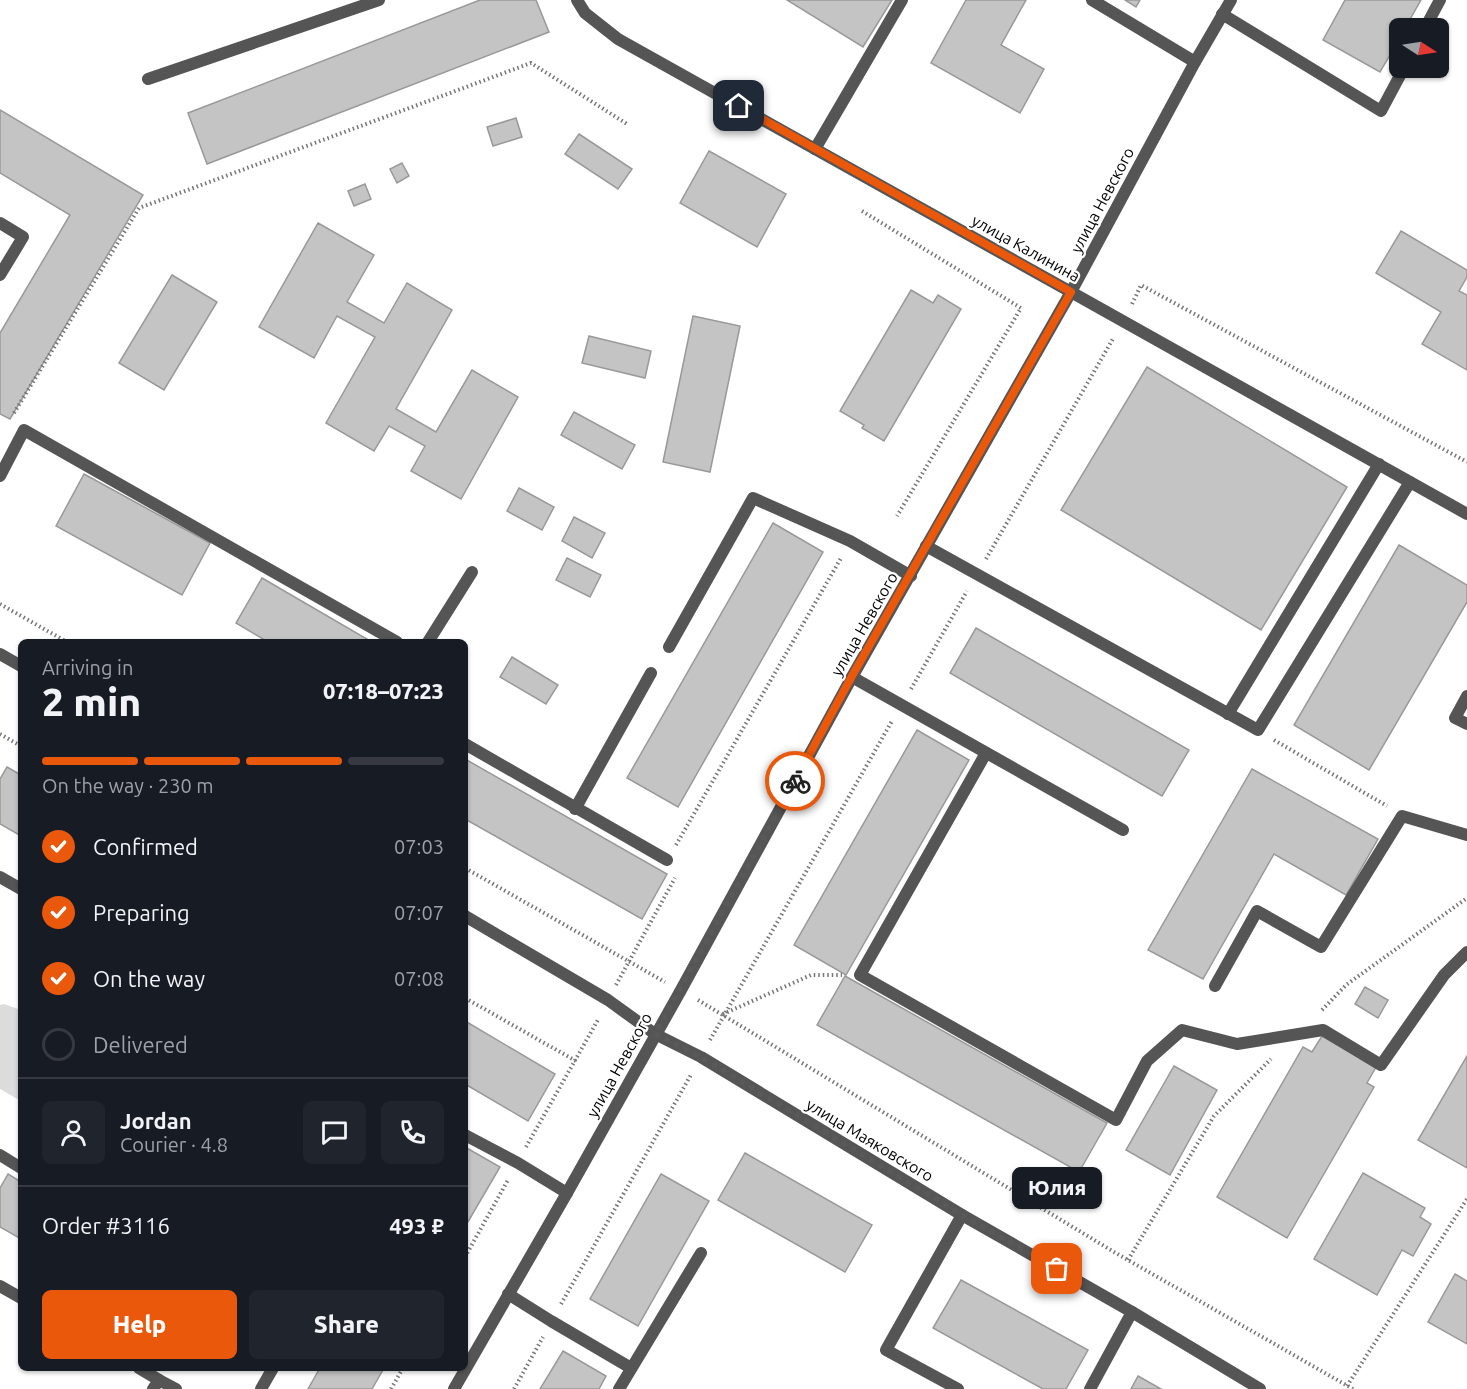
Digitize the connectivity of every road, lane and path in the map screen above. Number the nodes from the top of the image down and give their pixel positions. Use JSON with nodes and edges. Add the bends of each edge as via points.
{"nodes":[{"id":1,"x":379,"y":0,"type":"edge"},
{"id":2,"x":578,"y":0,"type":"edge"},
{"id":3,"x":902,"y":0,"type":"edge"},
{"id":4,"x":1092,"y":0,"type":"edge"},
{"id":5,"x":1231,"y":0,"type":"edge"},
{"id":6,"x":1440,"y":0,"type":"edge"},
{"id":7,"x":1222,"y":14,"type":"junction"},
{"id":8,"x":1430,"y":18,"type":"edge"},
{"id":9,"x":1195,"y":62,"type":"junction"},
{"id":10,"x":1399,"y":78,"type":"edge"},
{"id":11,"x":148,"y":79,"type":"dead end"},
{"id":12,"x":627,"y":124,"type":"dead end"},
{"id":13,"x":815,"y":149,"type":"junction"},
{"id":14,"x":862,"y":211,"type":"dead end"},
{"id":15,"x":0,"y":224,"type":"edge"},
{"id":16,"x":0,"y":275,"type":"edge"},
{"id":17,"x":1071,"y":292,"type":"junction"},
{"id":18,"x":12,"y":417,"type":"dead end"},
{"id":19,"x":1379,"y":464,"type":"junction"},
{"id":20,"x":0,"y":476,"type":"edge"},
{"id":21,"x":1410,"y":482,"type":"junction"},
{"id":22,"x":1467,"y":514,"type":"edge"},
{"id":23,"x":897,"y":516,"type":"dead end"},
{"id":24,"x":850,"y":541,"type":"junction"},
{"id":25,"x":926,"y":546,"type":"junction"},
{"id":26,"x":472,"y":572,"type":"dead end"},
{"id":27,"x":911,"y":576,"type":"junction"},
{"id":28,"x":0,"y":604,"type":"edge"},
{"id":29,"x":63,"y":639,"type":"edge"},
{"id":30,"x":392,"y":639,"type":"edge"},
{"id":31,"x":430,"y":639,"type":"edge"},
{"id":32,"x":669,"y":646,"type":"dead end"},
{"id":33,"x":0,"y":654,"type":"edge"},
{"id":34,"x":18,"y":664,"type":"edge"},
{"id":35,"x":651,"y":673,"type":"dead end"},
{"id":36,"x":852,"y":676,"type":"junction"},
{"id":37,"x":1467,"y":696,"type":"edge"},
{"id":38,"x":1228,"y":714,"type":"junction"},
{"id":39,"x":1467,"y":724,"type":"edge"},
{"id":40,"x":1258,"y":730,"type":"junction"},
{"id":41,"x":0,"y":734,"type":"edge"},
{"id":42,"x":18,"y":744,"type":"edge"},
{"id":43,"x":468,"y":746,"type":"edge"},
{"id":44,"x":986,"y":753,"type":"junction"},
{"id":45,"x":575,"y":809,"type":"junction"},
{"id":46,"x":1402,"y":816,"type":"junction"},
{"id":47,"x":1123,"y":831,"type":"dead end"},
{"id":48,"x":1467,"y":836,"type":"edge"},
{"id":49,"x":668,"y":860,"type":"junction"},
{"id":50,"x":468,"y":870,"type":"edge"},
{"id":51,"x":0,"y":877,"type":"edge"},
{"id":52,"x":18,"y":887,"type":"edge"},
{"id":53,"x":1467,"y":898,"type":"edge"},
{"id":54,"x":468,"y":918,"type":"edge"},
{"id":55,"x":1467,"y":952,"type":"edge"},
{"id":56,"x":628,"y":961,"type":"junction"},
{"id":57,"x":860,"y":975,"type":"junction"},
{"id":58,"x":1215,"y":986,"type":"dead end"},
{"id":59,"x":681,"y":990,"type":"junction"},
{"id":60,"x":468,"y":1000,"type":"edge"},
{"id":61,"x":608,"y":1000,"type":"junction"},
{"id":62,"x":723,"y":1014,"type":"junction"},
{"id":63,"x":655,"y":1034,"type":"junction"},
{"id":64,"x":1295,"y":1036,"type":"junction"},
{"id":65,"x":576,"y":1061,"type":"junction"},
{"id":66,"x":468,"y":1137,"type":"edge"},
{"id":67,"x":0,"y":1155,"type":"edge"},
{"id":68,"x":518,"y":1162,"type":"junction"},
{"id":69,"x":18,"y":1166,"type":"edge"},
{"id":70,"x":567,"y":1193,"type":"junction"},
{"id":71,"x":1467,"y":1199,"type":"edge"},
{"id":72,"x":962,"y":1215,"type":"junction"},
{"id":73,"x":468,"y":1252,"type":"edge"},
{"id":74,"x":701,"y":1253,"type":"dead end"},
{"id":75,"x":1128,"y":1260,"type":"junction"},
{"id":76,"x":0,"y":1286,"type":"edge"},
{"id":77,"x":508,"y":1294,"type":"junction"},
{"id":78,"x":18,"y":1296,"type":"edge"},
{"id":79,"x":1132,"y":1312,"type":"junction"},
{"id":80,"x":468,"y":1364,"type":"edge"},
{"id":81,"x":631,"y":1368,"type":"junction"},
{"id":82,"x":142,"y":1371,"type":"edge"},
{"id":83,"x":271,"y":1371,"type":"edge"},
{"id":84,"x":401,"y":1371,"type":"edge"},
{"id":85,"x":464,"y":1371,"type":"edge"},
{"id":86,"x":156,"y":1384,"type":"edge"},
{"id":87,"x":1347,"y":1386,"type":"junction"},
{"id":88,"x":176,"y":1389,"type":"edge"},
{"id":89,"x":261,"y":1389,"type":"edge"},
{"id":90,"x":392,"y":1389,"type":"edge"},
{"id":91,"x":454,"y":1389,"type":"edge"},
{"id":92,"x":619,"y":1389,"type":"edge"},
{"id":93,"x":958,"y":1389,"type":"edge"},
{"id":94,"x":1090,"y":1389,"type":"edge"},
{"id":95,"x":1260,"y":1389,"type":"edge"},
{"id":96,"x":1353,"y":1389,"type":"edge"}],
"edges":[{"from":1,"to":11,"type":"street"},
{"from":2,"to":13,"type":"street","name":"улица Калинина","via":[[585,13],[618,39]]},
{"from":3,"to":13,"type":"street"},
{"from":4,"to":9,"type":"street"},
{"from":5,"to":7,"type":"street","name":"улица Невского"},
{"from":6,"to":8,"type":"street"},
{"from":7,"to":9,"type":"street","name":"улица Невского"},
{"from":7,"to":10,"type":"street","via":[[1381,111]]},
{"from":9,"to":17,"type":"street","name":"улица Невского"},
{"from":12,"to":18,"type":"path","via":[[531,63],[139,208]]},
{"from":13,"to":17,"type":"street","name":"улица Калинина"},
{"from":14,"to":23,"type":"path","via":[[1021,308]]},
{"from":15,"to":16,"type":"street","via":[[23,237]]},
{"from":17,"to":19,"type":"street","name":"улица Калинина"},
{"from":17,"to":25,"type":"street","name":"улица Невского"},
{"from":19,"to":21,"type":"street","name":"улица Калинина"},
{"from":19,"to":38,"type":"street"},
{"from":20,"to":30,"type":"street","via":[[24,430]]},
{"from":21,"to":22,"type":"street","name":"улица Калинина"},
{"from":21,"to":40,"type":"street"},
{"from":24,"to":27,"type":"street"},
{"from":24,"to":32,"type":"street","via":[[753,498]]},
{"from":24,"to":49,"type":"path"},
{"from":25,"to":27,"type":"street","name":"улица Невского"},
{"from":25,"to":38,"type":"street"},
{"from":26,"to":31,"type":"street"},
{"from":27,"to":36,"type":"street","name":"улица Невского"},
{"from":28,"to":29,"type":"path"},
{"from":33,"to":34,"type":"street"},
{"from":35,"to":45,"type":"street"},
{"from":36,"to":44,"type":"street"},
{"from":36,"to":59,"type":"street","name":"улица Невского"},
{"from":37,"to":39,"type":"street","via":[[1455,718]]},
{"from":38,"to":40,"type":"street"},
{"from":40,"to":46,"type":"path"},
{"from":41,"to":42,"type":"path"},
{"from":43,"to":45,"type":"street"},
{"from":44,"to":47,"type":"street"},
{"from":44,"to":57,"type":"street"},
{"from":45,"to":49,"type":"street"},
{"from":46,"to":48,"type":"street"},
{"from":46,"to":58,"type":"street","via":[[1321,947],[1257,911]]},
{"from":49,"to":56,"type":"path","via":[[680,869]]},
{"from":50,"to":56,"type":"path"},
{"from":51,"to":52,"type":"street"},
{"from":53,"to":64,"type":"path","via":[[1346,985]]},
{"from":54,"to":61,"type":"street","name":"улица Маяковского"},
{"from":55,"to":64,"type":"street","via":[[1444,975],[1381,1065],[1323,1030]]},
{"from":56,"to":59,"type":"path"},
{"from":56,"to":61,"type":"path"},
{"from":57,"to":62,"type":"path","via":[[810,975]]},
{"from":57,"to":64,"type":"street","via":[[1116,1120],[1148,1061],[1182,1030],[1237,1044]]},
{"from":59,"to":62,"type":"path"},
{"from":59,"to":63,"type":"street","name":"улица Невского"},
{"from":60,"to":65,"type":"path"},
{"from":61,"to":63,"type":"street","name":"улица Маяковского"},
{"from":61,"to":65,"type":"path"},
{"from":62,"to":75,"type":"path"},
{"from":63,"to":70,"type":"street","name":"улица Невского"},
{"from":63,"to":72,"type":"street","name":"улица Маяковского","via":[[701,1057]]},
{"from":64,"to":75,"type":"path","via":[[1214,1116]]},
{"from":65,"to":68,"type":"path"},
{"from":66,"to":68,"type":"street"},
{"from":67,"to":69,"type":"street"},
{"from":68,"to":70,"type":"street"},
{"from":68,"to":73,"type":"path"},
{"from":70,"to":77,"type":"street","name":"улица Невского"},
{"from":71,"to":87,"type":"path"},
{"from":72,"to":79,"type":"street","name":"улица Маяковского"},
{"from":72,"to":93,"type":"street","via":[[886,1350]]},
{"from":74,"to":81,"type":"street"},
{"from":75,"to":87,"type":"path"},
{"from":76,"to":78,"type":"street"},
{"from":77,"to":80,"type":"street","name":"улица Невского"},
{"from":77,"to":81,"type":"street"},
{"from":79,"to":94,"type":"street"},
{"from":79,"to":95,"type":"street","name":"улица Маяковского"},
{"from":81,"to":92,"type":"street"},
{"from":82,"to":86,"type":"street"},
{"from":83,"to":89,"type":"street"},
{"from":84,"to":90,"type":"path"},
{"from":85,"to":91,"type":"street","name":"улица Невского"},
{"from":86,"to":88,"type":"street"},
{"from":87,"to":96,"type":"path"}]}
